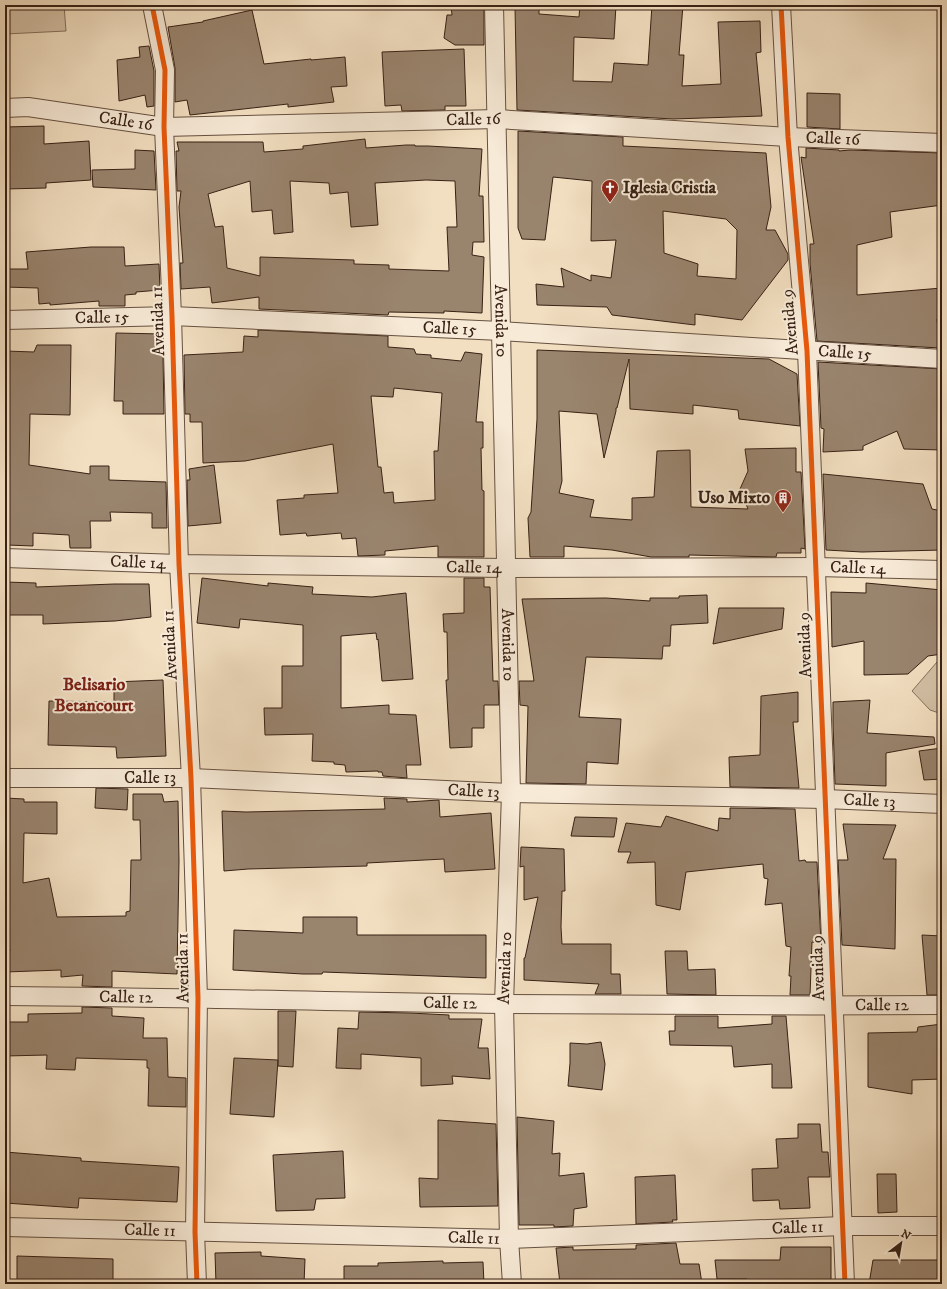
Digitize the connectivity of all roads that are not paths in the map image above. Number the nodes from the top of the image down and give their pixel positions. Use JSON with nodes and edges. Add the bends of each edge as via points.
{"nodes":[{"id":1,"x":152,"y":5,"type":"edge"},
{"id":2,"x":494,"y":5,"type":"edge"},
{"id":3,"x":781,"y":5,"type":"edge"},
{"id":4,"x":5,"y":108,"type":"edge"},
{"id":5,"x":497,"y":119,"type":"junction"},
{"id":6,"x":164,"y":127,"type":"junction"},
{"id":7,"x":788,"y":137,"type":"junction"},
{"id":8,"x":942,"y":144,"type":"edge"},
{"id":9,"x":172,"y":316,"type":"junction"},
{"id":10,"x":5,"y":320,"type":"edge"},
{"id":11,"x":501,"y":331,"type":"junction"},
{"id":12,"x":807,"y":351,"type":"junction"},
{"id":13,"x":942,"y":359,"type":"edge"},
{"id":14,"x":5,"y":558,"type":"edge"},
{"id":15,"x":179,"y":564,"type":"junction"},
{"id":16,"x":816,"y":567,"type":"junction"},
{"id":17,"x":506,"y":568,"type":"junction"},
{"id":18,"x":942,"y":570,"type":"edge"},
{"id":19,"x":5,"y":778,"type":"edge"},
{"id":20,"x":191,"y":778,"type":"junction"},
{"id":21,"x":511,"y":792,"type":"junction"},
{"id":22,"x":825,"y":799,"type":"junction"},
{"id":23,"x":942,"y":804,"type":"edge"},
{"id":24,"x":5,"y":996,"type":"edge"},
{"id":25,"x":198,"y":998,"type":"junction"},
{"id":26,"x":504,"y":1004,"type":"junction"},
{"id":27,"x":942,"y":1005,"type":"edge"},
{"id":28,"x":834,"y":1006,"type":"junction"},
{"id":29,"x":843,"y":1226,"type":"junction"},
{"id":30,"x":942,"y":1226,"type":"edge"},
{"id":31,"x":5,"y":1227,"type":"edge"},
{"id":32,"x":196,"y":1232,"type":"junction"},
{"id":33,"x":508,"y":1239,"type":"junction"},
{"id":34,"x":196,"y":1284,"type":"edge"},
{"id":35,"x":512,"y":1284,"type":"edge"},
{"id":36,"x":845,"y":1284,"type":"edge"}],
"edges":[{"from":1,"to":6,"type":"street","name":"Avenida 11","via":[[165,70]]},
{"from":2,"to":5,"type":"street","name":"Avenida 10"},
{"from":3,"to":7,"type":"street","name":"Avenida 9"},
{"from":4,"to":6,"type":"street","name":"Calle 16","via":[[28,107]]},
{"from":5,"to":6,"type":"street","name":"Calle 16"},
{"from":5,"to":7,"type":"street","name":"Calle 16"},
{"from":5,"to":11,"type":"street","name":"Avenida 10"},
{"from":6,"to":9,"type":"street","name":"Avenida 11"},
{"from":7,"to":8,"type":"street","name":"Calle 16"},
{"from":7,"to":12,"type":"street","name":"Avenida 9"},
{"from":9,"to":10,"type":"street","name":"Calle 15"},
{"from":9,"to":11,"type":"street","name":"Calle 15"},
{"from":9,"to":15,"type":"street","name":"Avenida 11"},
{"from":11,"to":12,"type":"street","name":"Calle 15"},
{"from":11,"to":17,"type":"street","name":"Avenida 10"},
{"from":12,"to":13,"type":"street","name":"Calle 15"},
{"from":12,"to":16,"type":"street","name":"Avenida 9"},
{"from":14,"to":15,"type":"street","name":"Calle 14"},
{"from":15,"to":17,"type":"street","name":"Calle 14"},
{"from":15,"to":20,"type":"street","name":"Avenida 11"},
{"from":16,"to":17,"type":"street","name":"Calle 14"},
{"from":16,"to":18,"type":"street","name":"Calle 14"},
{"from":16,"to":22,"type":"street","name":"Avenida 9"},
{"from":17,"to":21,"type":"street","name":"Avenida 10"},
{"from":19,"to":20,"type":"street","name":"Calle 13"},
{"from":20,"to":21,"type":"street","name":"Calle 13"},
{"from":20,"to":25,"type":"street","name":"Avenida 11"},
{"from":21,"to":22,"type":"street","name":"Calle 13"},
{"from":21,"to":26,"type":"street","name":"Avenida 10"},
{"from":22,"to":23,"type":"street","name":"Calle 13"},
{"from":22,"to":28,"type":"street","name":"Avenida 9"},
{"from":24,"to":25,"type":"street","name":"Calle 12"},
{"from":25,"to":26,"type":"street","name":"Calle 12"},
{"from":25,"to":32,"type":"street","name":"Avenida 11"},
{"from":26,"to":28,"type":"street","name":"Calle 12"},
{"from":26,"to":33,"type":"street","name":"Avenida 10"},
{"from":27,"to":28,"type":"street","name":"Calle 12"},
{"from":28,"to":29,"type":"street","name":"Avenida 9"},
{"from":29,"to":30,"type":"street","name":"Calle 11"},
{"from":29,"to":33,"type":"street","name":"Calle 11"},
{"from":29,"to":36,"type":"street","name":"Avenida 9"},
{"from":31,"to":32,"type":"street","name":"Calle 11"},
{"from":32,"to":33,"type":"street","name":"Calle 11"},
{"from":32,"to":34,"type":"street","name":"Avenida 11"},
{"from":33,"to":35,"type":"street","name":"Avenida 10"}]}
